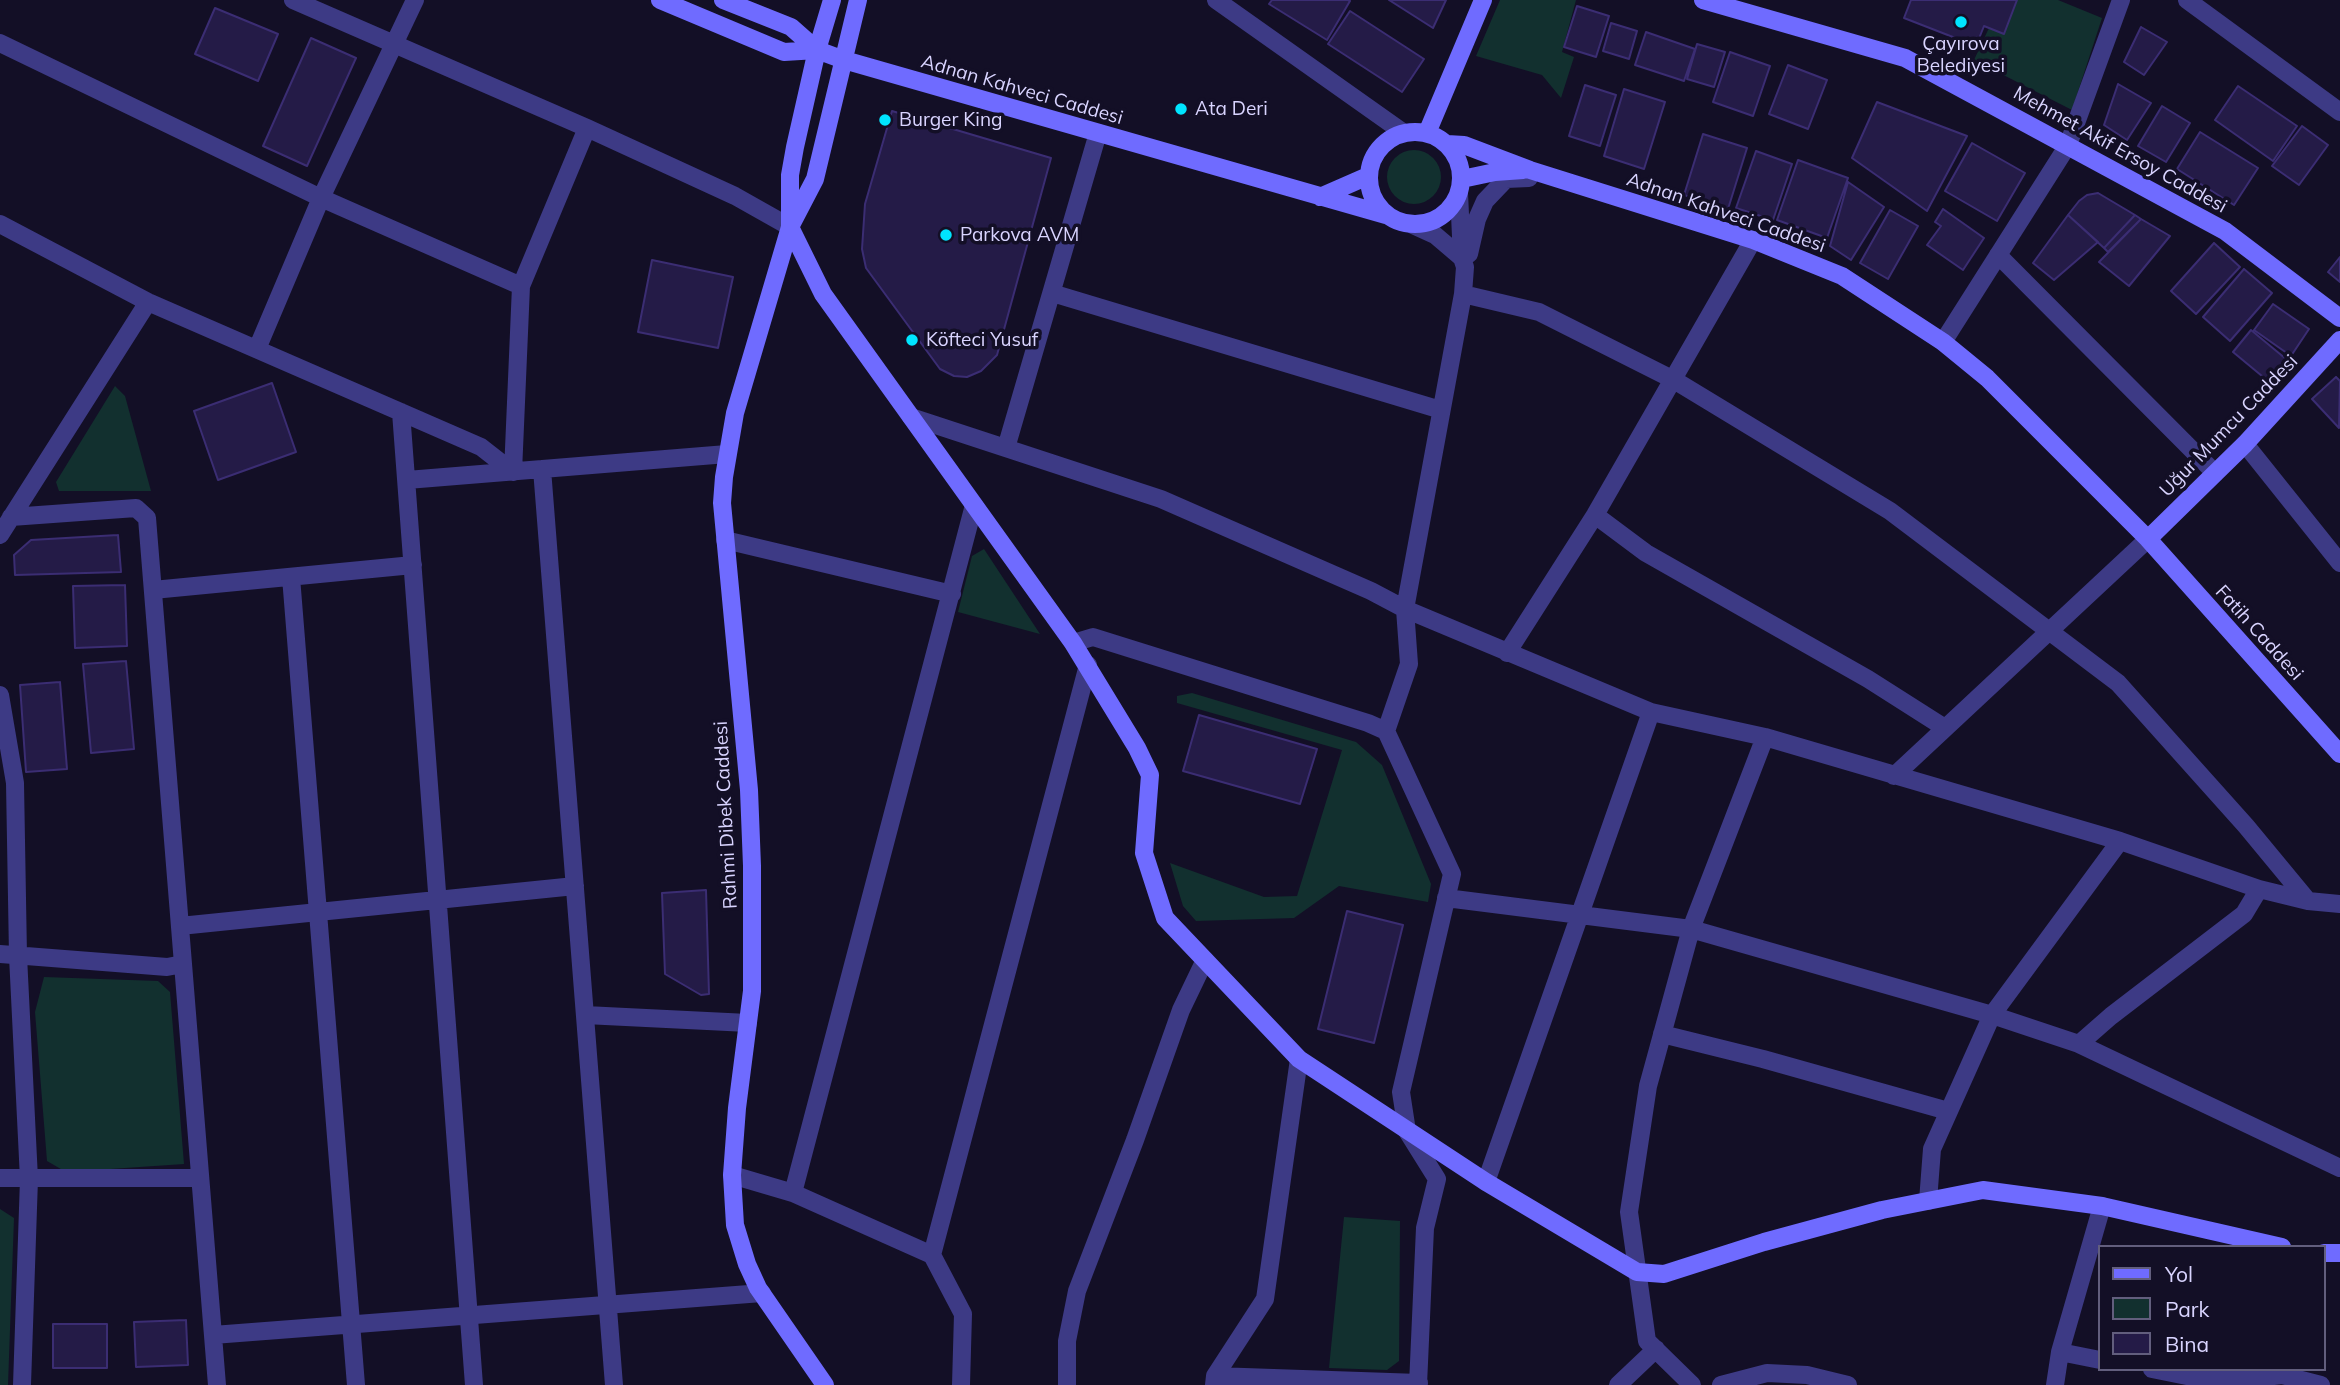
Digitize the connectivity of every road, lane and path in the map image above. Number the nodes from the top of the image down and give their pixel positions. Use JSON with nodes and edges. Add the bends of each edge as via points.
{"nodes":[{"id":1,"x":293,"y":0,"type":"edge"},
{"id":2,"x":415,"y":0,"type":"edge"},
{"id":3,"x":660,"y":0,"type":"edge"},
{"id":4,"x":723,"y":0,"type":"edge"},
{"id":5,"x":832,"y":0,"type":"edge"},
{"id":6,"x":858,"y":0,"type":"edge"},
{"id":7,"x":1216,"y":0,"type":"edge"},
{"id":8,"x":1483,"y":0,"type":"edge"},
{"id":9,"x":1703,"y":0,"type":"edge"},
{"id":10,"x":2121,"y":0,"type":"edge"},
{"id":11,"x":2187,"y":0,"type":"edge"},
{"id":12,"x":748,"y":5,"type":"edge"},
{"id":13,"x":0,"y":43,"type":"edge"},
{"id":14,"x":394,"y":43,"type":"junction"},
{"id":15,"x":817,"y":50,"type":"junction"},
{"id":16,"x":844,"y":60,"type":"junction"},
{"id":17,"x":2340,"y":112,"type":"edge"},
{"id":18,"x":587,"y":128,"type":"junction"},
{"id":19,"x":1098,"y":133,"type":"junction"},
{"id":20,"x":1404,"y":133,"type":"junction"},
{"id":21,"x":1427,"y":133,"type":"junction"},
{"id":22,"x":1447,"y":144,"type":"junction"},
{"id":23,"x":2068,"y":145,"type":"junction"},
{"id":24,"x":1530,"y":170,"type":"junction"},
{"id":25,"x":1368,"y":176,"type":"junction"},
{"id":26,"x":1558,"y":179,"type":"junction"},
{"id":27,"x":1460,"y":186,"type":"junction"},
{"id":28,"x":1320,"y":197,"type":"junction"},
{"id":29,"x":321,"y":198,"type":"junction"},
{"id":30,"x":1386,"y":215,"type":"junction"},
{"id":31,"x":0,"y":225,"type":"edge"},
{"id":32,"x":1413,"y":225,"type":"junction"},
{"id":33,"x":790,"y":227,"type":"junction"},
{"id":34,"x":1753,"y":240,"type":"junction"},
{"id":35,"x":1998,"y":255,"type":"junction"},
{"id":36,"x":1464,"y":263,"type":"junction"},
{"id":37,"x":521,"y":286,"type":"junction"},
{"id":38,"x":1052,"y":293,"type":"junction"},
{"id":39,"x":1463,"y":294,"type":"junction"},
{"id":40,"x":148,"y":302,"type":"junction"},
{"id":41,"x":2340,"y":318,"type":"edge"},
{"id":42,"x":2340,"y":340,"type":"edge"},
{"id":43,"x":1943,"y":342,"type":"junction"},
{"id":44,"x":257,"y":349,"type":"junction"},
{"id":45,"x":1674,"y":380,"type":"junction"},
{"id":46,"x":1441,"y":410,"type":"junction"},
{"id":47,"x":401,"y":412,"type":"junction"},
{"id":48,"x":911,"y":417,"type":"junction"},
{"id":49,"x":2245,"y":444,"type":"junction"},
{"id":50,"x":1006,"y":449,"type":"junction"},
{"id":51,"x":727,"y":454,"type":"junction"},
{"id":52,"x":542,"y":469,"type":"junction"},
{"id":53,"x":513,"y":472,"type":"junction"},
{"id":54,"x":2215,"y":473,"type":"junction"},
{"id":55,"x":407,"y":480,"type":"junction"},
{"id":56,"x":974,"y":505,"type":"junction"},
{"id":57,"x":1595,"y":515,"type":"junction"},
{"id":58,"x":12,"y":517,"type":"junction"},
{"id":59,"x":0,"y":534,"type":"edge"},
{"id":60,"x":2148,"y":539,"type":"junction"},
{"id":61,"x":725,"y":540,"type":"junction"},
{"id":62,"x":2340,"y":563,"type":"edge"},
{"id":63,"x":413,"y":565,"type":"junction"},
{"id":64,"x":291,"y":577,"type":"junction"},
{"id":65,"x":153,"y":590,"type":"junction"},
{"id":66,"x":952,"y":594,"type":"junction"},
{"id":67,"x":1405,"y":609,"type":"junction"},
{"id":68,"x":2050,"y":630,"type":"junction"},
{"id":69,"x":1073,"y":643,"type":"junction"},
{"id":70,"x":1507,"y":653,"type":"junction"},
{"id":71,"x":1088,"y":665,"type":"junction"},
{"id":72,"x":0,"y":695,"type":"edge"},
{"id":73,"x":1651,"y":712,"type":"junction"},
{"id":74,"x":1945,"y":728,"type":"junction"},
{"id":75,"x":1386,"y":731,"type":"junction"},
{"id":76,"x":1765,"y":737,"type":"junction"},
{"id":77,"x":2340,"y":754,"type":"edge"},
{"id":78,"x":1894,"y":776,"type":"junction"},
{"id":79,"x":7,"y":782,"type":"edge"},
{"id":80,"x":2120,"y":841,"type":"junction"},
{"id":81,"x":575,"y":886,"type":"junction"},
{"id":82,"x":2259,"y":889,"type":"junction"},
{"id":83,"x":1446,"y":898,"type":"junction"},
{"id":84,"x":438,"y":901,"type":"junction"},
{"id":85,"x":2308,"y":901,"type":"junction"},
{"id":86,"x":2340,"y":904,"type":"edge"},
{"id":87,"x":318,"y":913,"type":"junction"},
{"id":88,"x":1580,"y":915,"type":"junction"},
{"id":89,"x":180,"y":926,"type":"junction"},
{"id":90,"x":1691,"y":929,"type":"junction"},
{"id":91,"x":9,"y":955,"type":"edge"},
{"id":92,"x":1205,"y":960,"type":"junction"},
{"id":93,"x":183,"y":964,"type":"junction"},
{"id":94,"x":585,"y":1015,"type":"junction"},
{"id":95,"x":1992,"y":1015,"type":"junction"},
{"id":96,"x":748,"y":1023,"type":"junction"},
{"id":97,"x":1662,"y":1034,"type":"junction"},
{"id":98,"x":2079,"y":1044,"type":"junction"},
{"id":99,"x":1299,"y":1059,"type":"junction"},
{"id":100,"x":1948,"y":1111,"type":"junction"},
{"id":101,"x":1406,"y":1130,"type":"junction"},
{"id":102,"x":2340,"y":1168,"type":"edge"},
{"id":103,"x":732,"y":1175,"type":"junction"},
{"id":104,"x":0,"y":1178,"type":"edge"},
{"id":105,"x":200,"y":1178,"type":"junction"},
{"id":106,"x":29,"y":1179,"type":"junction"},
{"id":107,"x":1486,"y":1182,"type":"junction"},
{"id":108,"x":793,"y":1193,"type":"junction"},
{"id":109,"x":1928,"y":1201,"type":"junction"},
{"id":110,"x":2102,"y":1206,"type":"junction"},
{"id":111,"x":2274,"y":1245,"type":"edge"},
{"id":112,"x":932,"y":1255,"type":"junction"},
{"id":113,"x":1637,"y":1272,"type":"junction"},
{"id":114,"x":762,"y":1293,"type":"junction"},
{"id":115,"x":608,"y":1305,"type":"junction"},
{"id":116,"x":469,"y":1315,"type":"junction"},
{"id":117,"x":351,"y":1324,"type":"junction"},
{"id":118,"x":213,"y":1335,"type":"junction"},
{"id":119,"x":1656,"y":1349,"type":"junction"},
{"id":120,"x":2060,"y":1352,"type":"junction"},
{"id":121,"x":2098,"y":1360,"type":"edge"},
{"id":122,"x":2162,"y":1371,"type":"edge"},
{"id":123,"x":1215,"y":1380,"type":"edge"},
{"id":124,"x":1419,"y":1384,"type":"edge"},
{"id":125,"x":22,"y":1385,"type":"edge"},
{"id":126,"x":217,"y":1385,"type":"edge"},
{"id":127,"x":356,"y":1385,"type":"edge"},
{"id":128,"x":474,"y":1385,"type":"edge"},
{"id":129,"x":614,"y":1385,"type":"edge"},
{"id":130,"x":825,"y":1385,"type":"edge"},
{"id":131,"x":961,"y":1385,"type":"edge"},
{"id":132,"x":1067,"y":1385,"type":"edge"},
{"id":133,"x":1618,"y":1385,"type":"edge"},
{"id":134,"x":1692,"y":1385,"type":"edge"},
{"id":135,"x":1721,"y":1385,"type":"edge"},
{"id":136,"x":1848,"y":1385,"type":"edge"},
{"id":137,"x":2055,"y":1385,"type":"edge"},
{"id":138,"x":2321,"y":1385,"type":"edge"}],
"edges":[{"from":1,"to":14,"type":"street"},
{"from":2,"to":14,"type":"street"},
{"from":3,"to":15,"type":"street","via":[[784,52]]},
{"from":4,"to":12,"type":"street","name":"Adnan Kahveci Caddesi"},
{"from":5,"to":15,"type":"street","name":"Rahmi Dibek Caddesi"},
{"from":6,"to":16,"type":"street","name":"Rahmi Dibek Caddesi"},
{"from":7,"to":20,"type":"street"},
{"from":8,"to":21,"type":"street"},
{"from":9,"to":23,"type":"street","name":"Mehmet Akif Ersoy Caddesi","via":[[1905,58]]},
{"from":10,"to":23,"type":"street"},
{"from":11,"to":17,"type":"street"},
{"from":12,"to":15,"type":"street","name":"Adnan Kahveci Caddesi","via":[[791,27]]},
{"from":13,"to":29,"type":"street"},
{"from":14,"to":18,"type":"street"},
{"from":14,"to":29,"type":"street"},
{"from":15,"to":16,"type":"street","name":"Adnan Kahveci Caddesi"},
{"from":15,"to":33,"type":"street","name":"Rahmi Dibek Caddesi","via":[[790,175]]},
{"from":16,"to":19,"type":"street","name":"Adnan Kahveci Caddesi"},
{"from":16,"to":33,"type":"street","name":"Rahmi Dibek Caddesi","via":[[815,179]]},
{"from":18,"to":33,"type":"street","via":[[734,195]]},
{"from":18,"to":37,"type":"street"},
{"from":19,"to":28,"type":"street","name":"Adnan Kahveci Caddesi"},
{"from":19,"to":38,"type":"street"},
{"from":20,"to":21,"type":"street"},
{"from":20,"to":25,"type":"street","via":[[1380,149]]},
{"from":21,"to":22,"type":"street"},
{"from":22,"to":24,"type":"street","name":"Adnan Kahveci Caddesi","via":[[1464,145]]},
{"from":22,"to":27,"type":"street","via":[[1455,154]]},
{"from":23,"to":35,"type":"street"},
{"from":23,"to":41,"type":"street","name":"Mehmet Akif Ersoy Caddesi","via":[[2225,231]]},
{"from":24,"to":26,"type":"street","name":"Adnan Kahveci Caddesi"},
{"from":24,"to":27,"type":"street","name":"Adnan Kahveci Caddesi","via":[[1495,172]]},
{"from":25,"to":28,"type":"street"},
{"from":25,"to":30,"type":"street","via":[[1376,204]]},
{"from":26,"to":34,"type":"street","name":"Adnan Kahveci Caddesi"},
{"from":26,"to":36,"type":"street","via":[[1506,179],[1485,201]]},
{"from":27,"to":32,"type":"street","via":[[1452,207],[1441,217]]},
{"from":27,"to":36,"type":"street"},
{"from":28,"to":30,"type":"street","name":"Adnan Kahveci Caddesi"},
{"from":29,"to":37,"type":"street"},
{"from":29,"to":44,"type":"street"},
{"from":30,"to":32,"type":"street"},
{"from":31,"to":40,"type":"street"},
{"from":32,"to":36,"type":"street","via":[[1435,236]]},
{"from":33,"to":48,"type":"street","via":[[823,294]]},
{"from":33,"to":51,"type":"street","name":"Rahmi Dibek Caddesi"},
{"from":34,"to":43,"type":"street","name":"Adnan Kahveci Caddesi","via":[[1842,276]]},
{"from":34,"to":45,"type":"street"},
{"from":35,"to":43,"type":"street"},
{"from":35,"to":54,"type":"street"},
{"from":36,"to":39,"type":"street"},
{"from":37,"to":53,"type":"street"},
{"from":38,"to":46,"type":"street"},
{"from":38,"to":50,"type":"street"},
{"from":39,"to":45,"type":"street","via":[[1539,312]]},
{"from":39,"to":46,"type":"street"},
{"from":40,"to":44,"type":"street"},
{"from":40,"to":58,"type":"street"},
{"from":42,"to":49,"type":"street","name":"Uğur Mumcu Caddesi"},
{"from":43,"to":60,"type":"street","name":"Adnan Kahveci Caddesi","via":[[1987,378]]},
{"from":44,"to":47,"type":"street"},
{"from":45,"to":57,"type":"street"},
{"from":45,"to":68,"type":"street","via":[[1890,511]]},
{"from":46,"to":67,"type":"street"},
{"from":47,"to":53,"type":"street","via":[[481,447]]},
{"from":47,"to":55,"type":"street"},
{"from":48,"to":50,"type":"street"},
{"from":48,"to":56,"type":"street"},
{"from":49,"to":54,"type":"street","name":"Uğur Mumcu Caddesi"},
{"from":49,"to":62,"type":"street"},
{"from":50,"to":67,"type":"street","via":[[1160,499]]},
{"from":51,"to":52,"type":"street"},
{"from":51,"to":61,"type":"street","name":"Rahmi Dibek Caddesi","via":[[722,503]]},
{"from":52,"to":53,"type":"street"},
{"from":52,"to":81,"type":"street"},
{"from":53,"to":55,"type":"street"},
{"from":54,"to":60,"type":"street","name":"Uğur Mumcu Caddesi"},
{"from":55,"to":63,"type":"street"},
{"from":56,"to":66,"type":"street"},
{"from":56,"to":69,"type":"street"},
{"from":57,"to":70,"type":"street"},
{"from":57,"to":74,"type":"street","via":[[1646,553]]},
{"from":58,"to":59,"type":"street"},
{"from":58,"to":65,"type":"street","via":[[136,509],[147,518]]},
{"from":60,"to":68,"type":"street"},
{"from":60,"to":77,"type":"street","name":"Fatih Caddesi"},
{"from":61,"to":66,"type":"street"},
{"from":61,"to":96,"type":"street","name":"Rahmi Dibek Caddesi","via":[[749,790],[752,952]]},
{"from":63,"to":64,"type":"street"},
{"from":63,"to":84,"type":"street"},
{"from":64,"to":65,"type":"street"},
{"from":64,"to":87,"type":"street"},
{"from":65,"to":89,"type":"street"},
{"from":66,"to":108,"type":"street"},
{"from":67,"to":70,"type":"street"},
{"from":67,"to":75,"type":"street","via":[[1409,664]]},
{"from":68,"to":74,"type":"street"},
{"from":68,"to":85,"type":"street","via":[[2118,683]]},
{"from":69,"to":71,"type":"street"},
{"from":69,"to":75,"type":"street","via":[[1093,637]]},
{"from":70,"to":73,"type":"street"},
{"from":71,"to":92,"type":"street","via":[[1150,775],[1144,853],[1165,918]]},
{"from":71,"to":112,"type":"street"},
{"from":72,"to":79,"type":"street"},
{"from":73,"to":76,"type":"street"},
{"from":73,"to":88,"type":"street"},
{"from":74,"to":78,"type":"street"},
{"from":75,"to":83,"type":"street","via":[[1452,874]]},
{"from":76,"to":78,"type":"street"},
{"from":76,"to":90,"type":"street"},
{"from":78,"to":80,"type":"street"},
{"from":79,"to":91,"type":"street"},
{"from":80,"to":82,"type":"street"},
{"from":80,"to":95,"type":"street"},
{"from":81,"to":84,"type":"street"},
{"from":81,"to":94,"type":"street"},
{"from":82,"to":85,"type":"street"},
{"from":82,"to":98,"type":"street","via":[[2244,914]]},
{"from":83,"to":88,"type":"street"},
{"from":83,"to":101,"type":"street","via":[[1401,1092]]},
{"from":84,"to":87,"type":"street"},
{"from":84,"to":116,"type":"street"},
{"from":85,"to":86,"type":"street"},
{"from":87,"to":89,"type":"street"},
{"from":87,"to":117,"type":"street"},
{"from":88,"to":90,"type":"street"},
{"from":88,"to":107,"type":"street"},
{"from":89,"to":93,"type":"street"},
{"from":90,"to":95,"type":"street"},
{"from":90,"to":97,"type":"street"},
{"from":91,"to":93,"type":"street","via":[[167,967]]},
{"from":91,"to":106,"type":"street"},
{"from":92,"to":99,"type":"street"},
{"from":92,"to":132,"type":"street","via":[[1181,1010],[1077,1291],[1067,1341]]},
{"from":93,"to":105,"type":"street"},
{"from":94,"to":96,"type":"street"},
{"from":94,"to":115,"type":"street"},
{"from":95,"to":98,"type":"street"},
{"from":95,"to":100,"type":"street"},
{"from":96,"to":103,"type":"street","name":"Rahmi Dibek Caddesi"},
{"from":97,"to":100,"type":"street"},
{"from":97,"to":113,"type":"street","via":[[1648,1086],[1629,1212]]},
{"from":98,"to":102,"type":"street"},
{"from":99,"to":101,"type":"street"},
{"from":99,"to":123,"type":"street","via":[[1265,1298]]},
{"from":100,"to":109,"type":"street","via":[[1932,1149]]},
{"from":101,"to":107,"type":"street"},
{"from":101,"to":124,"type":"street","via":[[1437,1179],[1425,1228]]},
{"from":103,"to":108,"type":"street"},
{"from":103,"to":114,"type":"street","name":"Rahmi Dibek Caddesi","via":[[735,1225]]},
{"from":104,"to":106,"type":"street"},
{"from":105,"to":106,"type":"street"},
{"from":105,"to":118,"type":"street"},
{"from":106,"to":125,"type":"street"},
{"from":107,"to":113,"type":"street"},
{"from":108,"to":112,"type":"street"},
{"from":109,"to":110,"type":"street","via":[[1983,1190]]},
{"from":109,"to":113,"type":"street","via":[[1765,1242],[1664,1274]]},
{"from":110,"to":111,"type":"street"},
{"from":110,"to":120,"type":"street"},
{"from":112,"to":131,"type":"street","via":[[962,1314]]},
{"from":113,"to":119,"type":"street","via":[[1647,1341]]},
{"from":114,"to":115,"type":"street"},
{"from":114,"to":130,"type":"street","name":"Rahmi Dibek Caddesi"},
{"from":115,"to":116,"type":"street"},
{"from":115,"to":129,"type":"street"},
{"from":116,"to":117,"type":"street"},
{"from":116,"to":128,"type":"street"},
{"from":117,"to":118,"type":"street"},
{"from":117,"to":127,"type":"street"},
{"from":118,"to":126,"type":"street"},
{"from":119,"to":133,"type":"street"},
{"from":119,"to":134,"type":"street"},
{"from":120,"to":121,"type":"street"},
{"from":120,"to":137,"type":"street"},
{"from":122,"to":138,"type":"street","via":[[2242,1380],[2282,1375]]},
{"from":123,"to":124,"type":"street"},
{"from":135,"to":136,"type":"street","via":[[1767,1373],[1807,1375]]}]}
